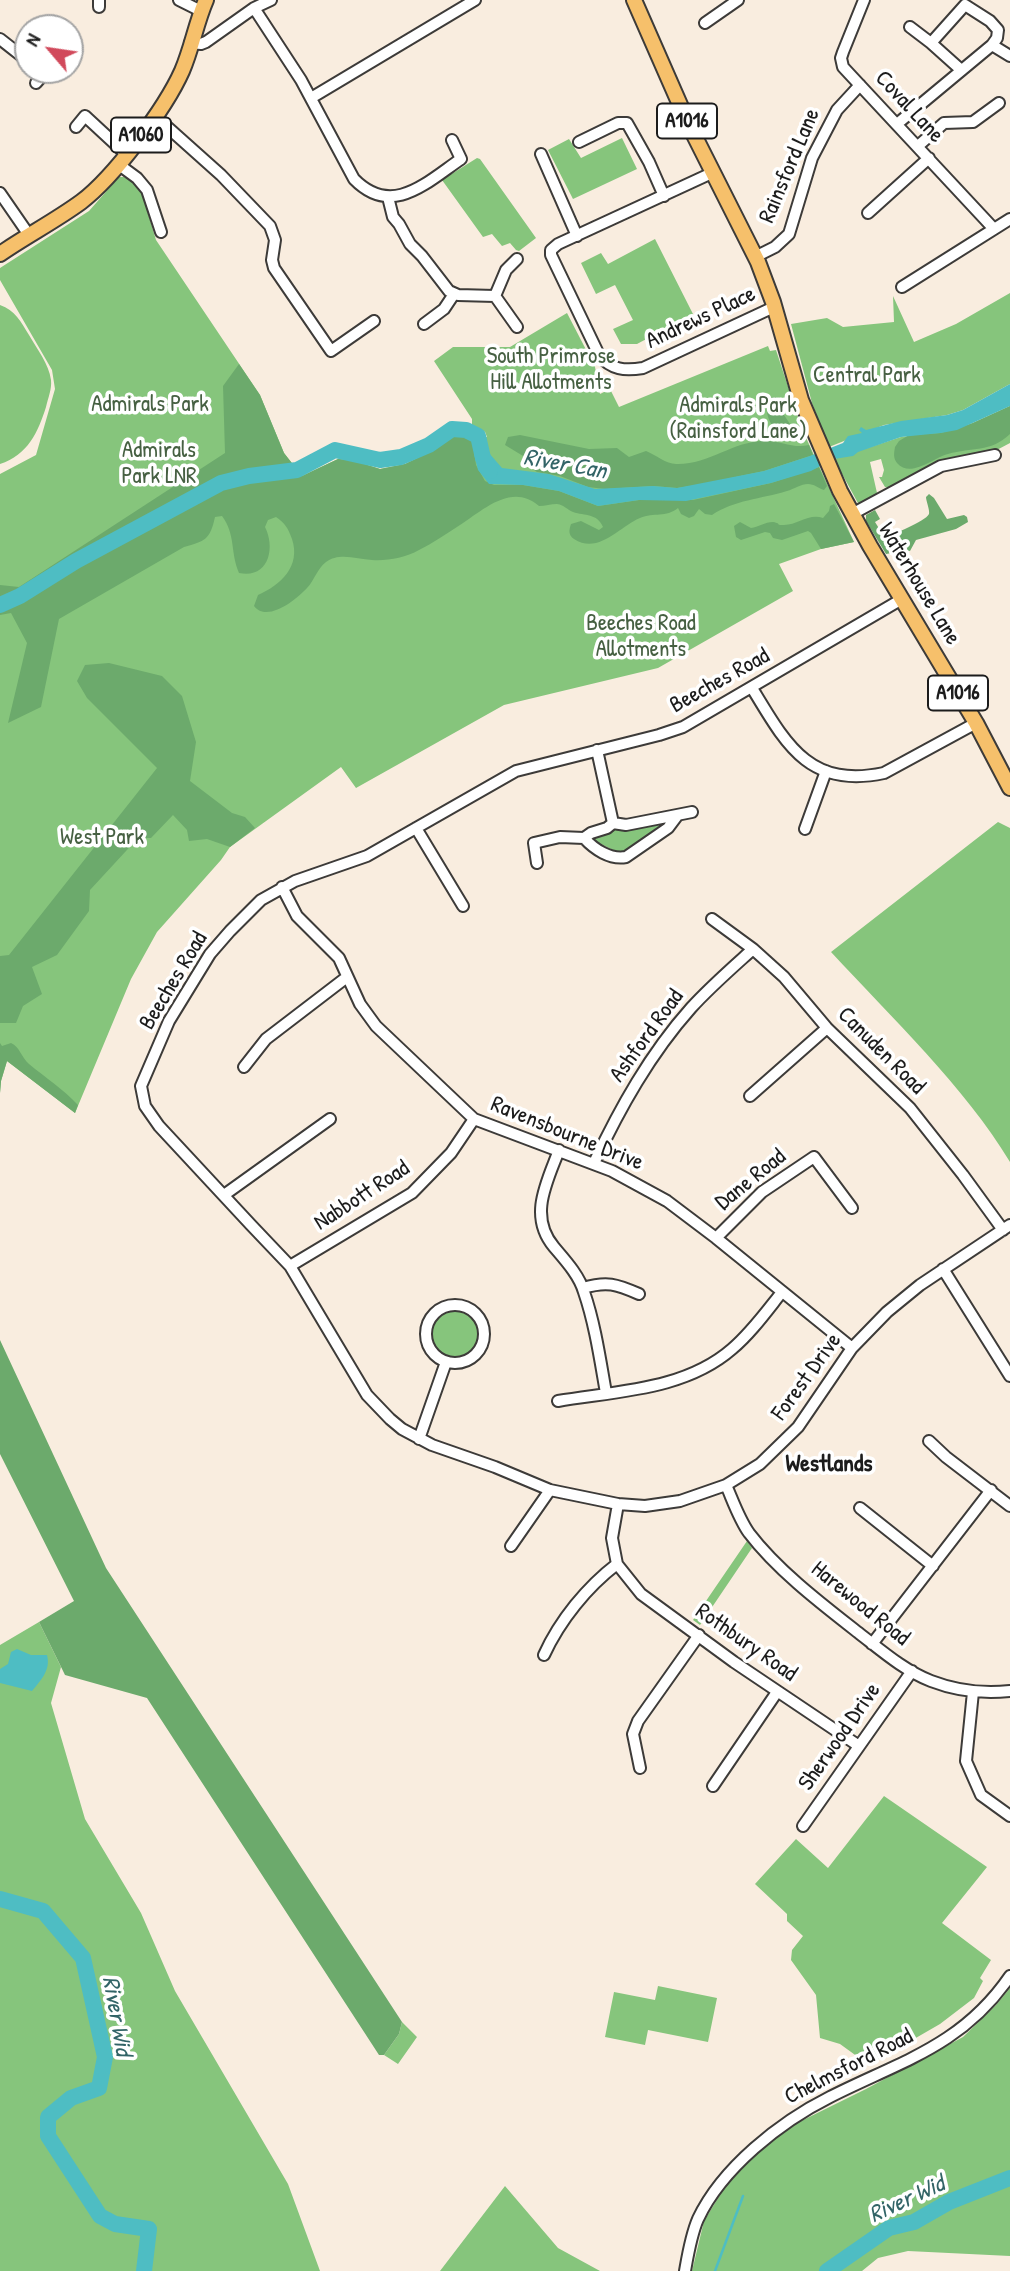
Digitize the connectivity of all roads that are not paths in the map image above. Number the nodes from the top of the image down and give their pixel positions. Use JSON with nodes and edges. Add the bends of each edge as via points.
{"nodes":[{"id":1,"x":179,"y":0,"type":"edge"},
{"id":2,"x":271,"y":0,"type":"edge"},
{"id":3,"x":475,"y":0,"type":"edge"},
{"id":4,"x":738,"y":0,"type":"edge"},
{"id":5,"x":864,"y":0,"type":"edge"},
{"id":6,"x":638,"y":2,"type":"edge"},
{"id":7,"x":204,"y":5,"type":"edge"},
{"id":8,"x":254,"y":8,"type":"junction"},
{"id":9,"x":705,"y":23,"type":"dead end"},
{"id":10,"x":910,"y":27,"type":"dead end"},
{"id":11,"x":0,"y":39,"type":"edge"},
{"id":12,"x":190,"y":43,"type":"junction"},
{"id":13,"x":932,"y":43,"type":"junction"},
{"id":14,"x":992,"y":45,"type":"junction"},
{"id":15,"x":14,"y":50,"type":"edge"},
{"id":16,"x":1010,"y":56,"type":"edge"},
{"id":17,"x":960,"y":69,"type":"junction"},
{"id":18,"x":860,"y":85,"type":"junction"},
{"id":19,"x":310,"y":98,"type":"junction"},
{"id":20,"x":999,"y":103,"type":"dead end"},
{"id":21,"x":155,"y":116,"type":"junction"},
{"id":22,"x":897,"y":124,"type":"junction"},
{"id":23,"x":76,"y":127,"type":"dead end"},
{"id":24,"x":452,"y":141,"type":"dead end"},
{"id":25,"x":579,"y":142,"type":"dead end"},
{"id":26,"x":918,"y":146,"type":"junction"},
{"id":27,"x":541,"y":154,"type":"dead end"},
{"id":28,"x":929,"y":158,"type":"junction"},
{"id":29,"x":122,"y":159,"type":"junction"},
{"id":30,"x":714,"y":172,"type":"junction"},
{"id":31,"x":0,"y":193,"type":"edge"},
{"id":32,"x":664,"y":195,"type":"junction"},
{"id":33,"x":388,"y":197,"type":"junction"},
{"id":34,"x":869,"y":213,"type":"dead end"},
{"id":35,"x":1010,"y":219,"type":"edge"},
{"id":36,"x":994,"y":229,"type":"junction"},
{"id":37,"x":161,"y":232,"type":"dead end"},
{"id":38,"x":29,"y":235,"type":"junction"},
{"id":39,"x":577,"y":236,"type":"junction"},
{"id":40,"x":0,"y":254,"type":"edge"},
{"id":41,"x":755,"y":257,"type":"junction"},
{"id":42,"x":517,"y":259,"type":"dead end"},
{"id":43,"x":902,"y":287,"type":"dead end"},
{"id":44,"x":454,"y":294,"type":"junction"},
{"id":45,"x":495,"y":296,"type":"junction"},
{"id":46,"x":774,"y":307,"type":"junction"},
{"id":47,"x":374,"y":321,"type":"dead end"},
{"id":48,"x":424,"y":324,"type":"dead end"},
{"id":49,"x":517,"y":327,"type":"dead end"},
{"id":50,"x":995,"y":455,"type":"dead end"},
{"id":51,"x":832,"y":475,"type":"joint"},
{"id":52,"x":852,"y":514,"type":"junction"},
{"id":53,"x":902,"y":599,"type":"junction"},
{"id":54,"x":752,"y":688,"type":"junction"},
{"id":55,"x":976,"y":723,"type":"junction"},
{"id":56,"x":597,"y":750,"type":"junction"},
{"id":57,"x":826,"y":771,"type":"junction"},
{"id":58,"x":1010,"y":788,"type":"edge"},
{"id":59,"x":692,"y":812,"type":"dead end"},
{"id":60,"x":677,"y":816,"type":"junction"},
{"id":61,"x":613,"y":823,"type":"junction"},
{"id":62,"x":416,"y":828,"type":"junction"},
{"id":63,"x":805,"y":829,"type":"dead end"},
{"id":64,"x":584,"y":838,"type":"junction"},
{"id":65,"x":537,"y":863,"type":"dead end"},
{"id":66,"x":282,"y":887,"type":"junction"},
{"id":67,"x":463,"y":906,"type":"dead end"},
{"id":68,"x":712,"y":919,"type":"dead end"},
{"id":69,"x":754,"y":949,"type":"junction"},
{"id":70,"x":347,"y":977,"type":"junction"},
{"id":71,"x":827,"y":1028,"type":"junction"},
{"id":72,"x":244,"y":1067,"type":"dead end"},
{"id":73,"x":750,"y":1096,"type":"dead end"},
{"id":74,"x":330,"y":1119,"type":"dead end"},
{"id":75,"x":474,"y":1119,"type":"junction"},
{"id":76,"x":559,"y":1150,"type":"junction"},
{"id":77,"x":824,"y":1150,"type":"dead end"},
{"id":78,"x":814,"y":1157,"type":"junction"},
{"id":79,"x":594,"y":1163,"type":"junction"},
{"id":80,"x":224,"y":1195,"type":"junction"},
{"id":81,"x":852,"y":1208,"type":"dead end"},
{"id":82,"x":1006,"y":1227,"type":"edge"},
{"id":83,"x":716,"y":1238,"type":"junction"},
{"id":84,"x":290,"y":1266,"type":"junction"},
{"id":85,"x":943,"y":1269,"type":"junction"},
{"id":86,"x":618,"y":1284,"type":"junction"},
{"id":87,"x":583,"y":1289,"type":"junction"},
{"id":88,"x":782,"y":1292,"type":"junction"},
{"id":89,"x":639,"y":1294,"type":"dead end"},
{"id":90,"x":621,"y":1298,"type":"dead end"},
{"id":91,"x":852,"y":1348,"type":"junction"},
{"id":92,"x":446,"y":1362,"type":"junction"},
{"id":93,"x":1010,"y":1376,"type":"edge"},
{"id":94,"x":606,"y":1393,"type":"junction"},
{"id":95,"x":558,"y":1401,"type":"dead end"},
{"id":96,"x":419,"y":1439,"type":"junction"},
{"id":97,"x":929,"y":1441,"type":"dead end"},
{"id":98,"x":726,"y":1485,"type":"junction"},
{"id":99,"x":550,"y":1490,"type":"junction"},
{"id":100,"x":991,"y":1490,"type":"junction"},
{"id":101,"x":618,"y":1504,"type":"junction"},
{"id":102,"x":1010,"y":1506,"type":"edge"},
{"id":103,"x":860,"y":1508,"type":"dead end"},
{"id":104,"x":510,"y":1546,"type":"dead end"},
{"id":105,"x":617,"y":1564,"type":"junction"},
{"id":106,"x":933,"y":1566,"type":"junction"},
{"id":107,"x":699,"y":1635,"type":"junction"},
{"id":108,"x":872,"y":1644,"type":"junction"},
{"id":109,"x":544,"y":1655,"type":"dead end"},
{"id":110,"x":912,"y":1671,"type":"junction"},
{"id":111,"x":1010,"y":1691,"type":"edge"},
{"id":112,"x":777,"y":1692,"type":"junction"},
{"id":113,"x":973,"y":1692,"type":"junction"},
{"id":114,"x":859,"y":1746,"type":"junction"},
{"id":115,"x":640,"y":1768,"type":"dead end"},
{"id":116,"x":713,"y":1786,"type":"dead end"},
{"id":117,"x":1010,"y":1816,"type":"edge"},
{"id":118,"x":803,"y":1826,"type":"dead end"},
{"id":119,"x":1010,"y":1976,"type":"edge"},
{"id":120,"x":685,"y":2271,"type":"edge"}],
"edges":[{"from":1,"to":7,"type":"street"},
{"from":2,"to":8,"type":"street"},
{"from":3,"to":19,"type":"street"},
{"from":4,"to":9,"type":"street"},
{"from":5,"to":18,"type":"street","name":"Coval Lane","via":[[841,58],[843,67]]},
{"from":6,"to":30,"type":"main road","name":"Rainsford Lane","number":"A1016","via":[[688,123]]},
{"from":7,"to":12,"type":"main road","number":"A1060"},
{"from":8,"to":12,"type":"street","via":[[206,42]]},
{"from":8,"to":19,"type":"street"},
{"from":10,"to":13,"type":"street"},
{"from":11,"to":15,"type":"street"},
{"from":12,"to":21,"type":"main road","number":"A1060","via":[[183,69]]},
{"from":13,"to":14,"type":"street","via":[[965,5],[996,27]]},
{"from":13,"to":17,"type":"street"},
{"from":14,"to":16,"type":"street"},
{"from":14,"to":17,"type":"street"},
{"from":17,"to":22,"type":"street"},
{"from":18,"to":22,"type":"street","name":"Coval Lane"},
{"from":18,"to":41,"type":"street","name":"Rainsford Lane","via":[[837,110],[821,141],[789,234]]},
{"from":19,"to":33,"type":"street","via":[[354,179],[372,193]]},
{"from":20,"to":26,"type":"street","via":[[973,122],[944,123]]},
{"from":21,"to":29,"type":"main road","number":"A1060"},
{"from":21,"to":47,"type":"street","via":[[270,226],[275,240],[274,268],[331,351]]},
{"from":22,"to":26,"type":"street","name":"Coval Lane"},
{"from":23,"to":29,"type":"street","via":[[85,116]]},
{"from":24,"to":33,"type":"street","via":[[461,159],[411,192]]},
{"from":25,"to":32,"type":"street","via":[[627,123]]},
{"from":26,"to":28,"type":"street","name":"Coval Lane"},
{"from":27,"to":39,"type":"street"},
{"from":28,"to":34,"type":"street"},
{"from":28,"to":36,"type":"street","name":"Coval Lane"},
{"from":29,"to":37,"type":"street","via":[[150,197]]},
{"from":29,"to":38,"type":"main road","number":"A1060","via":[[81,202]]},
{"from":30,"to":32,"type":"street","name":"Andrews Place"},
{"from":30,"to":41,"type":"main road","name":"Rainsford Lane","number":"A1016"},
{"from":31,"to":38,"type":"street"},
{"from":32,"to":39,"type":"street","name":"Andrews Place"},
{"from":33,"to":44,"type":"street","via":[[390,213],[410,244]]},
{"from":35,"to":36,"type":"street"},
{"from":36,"to":43,"type":"street"},
{"from":38,"to":40,"type":"main road","number":"A1060"},
{"from":39,"to":46,"type":"street","name":"Andrews Place","via":[[554,247],[551,255],[595,347],[612,367],[643,368]]},
{"from":41,"to":46,"type":"main road","name":"Rainsford Lane","number":"A1016"},
{"from":42,"to":45,"type":"street","via":[[506,270]]},
{"from":44,"to":45,"type":"street"},
{"from":44,"to":48,"type":"street","via":[[444,309]]},
{"from":45,"to":49,"type":"street"},
{"from":46,"to":51,"type":"main road","name":"Rainsford Lane","number":"A1016","via":[[801,400]]},
{"from":50,"to":52,"type":"street","via":[[942,466]]},
{"from":51,"to":52,"type":"main road","name":"Waterhouse Lane","number":"A1016"},
{"from":52,"to":53,"type":"main road","name":"Waterhouse Lane","number":"A1016"},
{"from":53,"to":54,"type":"street","name":"Beeches Road"},
{"from":53,"to":55,"type":"main road","name":"Waterhouse Lane","number":"A1016"},
{"from":54,"to":56,"type":"street","name":"Beeches Road","via":[[683,727]]},
{"from":54,"to":57,"type":"street","via":[[786,743]]},
{"from":55,"to":57,"type":"street","via":[[884,773],[853,776]]},
{"from":55,"to":58,"type":"main road","name":"Waterhouse Lane","number":"A1016"},
{"from":56,"to":61,"type":"street"},
{"from":56,"to":62,"type":"street","name":"Beeches Road","via":[[516,771]]},
{"from":57,"to":63,"type":"street"},
{"from":59,"to":60,"type":"street"},
{"from":60,"to":61,"type":"street"},
{"from":60,"to":64,"type":"street","via":[[668,828],[625,857],[610,856]]},
{"from":61,"to":64,"type":"street"},
{"from":62,"to":66,"type":"street","name":"Beeches Road","via":[[354,861]]},
{"from":62,"to":67,"type":"street"},
{"from":64,"to":65,"type":"street","via":[[534,843]]},
{"from":66,"to":70,"type":"street","name":"Ravensbourne Drive","via":[[297,916],[338,958]]},
{"from":66,"to":80,"type":"street","name":"Beeches Road","via":[[261,900],[210,954],[169,1021],[141,1086],[145,1106],[159,1125]]},
{"from":68,"to":69,"type":"street","name":"Canuden Road"},
{"from":69,"to":71,"type":"street","name":"Canuden Road"},
{"from":69,"to":79,"type":"street","name":"Ashford Road","via":[[704,995],[661,1046]]},
{"from":70,"to":72,"type":"street","via":[[265,1039]]},
{"from":70,"to":75,"type":"street","name":"Ravensbourne Drive","via":[[376,1026]]},
{"from":71,"to":73,"type":"street"},
{"from":71,"to":82,"type":"street","name":"Canuden Road","via":[[911,1108]]},
{"from":74,"to":80,"type":"street"},
{"from":75,"to":76,"type":"street","name":"Ravensbourne Drive"},
{"from":75,"to":84,"type":"street","name":"Nabbott Road","via":[[452,1153],[412,1193]]},
{"from":76,"to":79,"type":"street","name":"Ravensbourne Drive"},
{"from":76,"to":87,"type":"street","via":[[542,1198],[542,1222],[547,1237]]},
{"from":77,"to":78,"type":"street","name":"Dane Road"},
{"from":78,"to":81,"type":"street","name":"Dane Road"},
{"from":78,"to":83,"type":"street","name":"Dane Road","via":[[762,1192]]},
{"from":79,"to":83,"type":"street","name":"Ravensbourne Drive","via":[[667,1201]]},
{"from":80,"to":84,"type":"street","name":"Beeches Road"},
{"from":82,"to":85,"type":"street","name":"Forest Drive"},
{"from":83,"to":88,"type":"street","name":"Ravensbourne Drive"},
{"from":84,"to":96,"type":"street","name":"Beeches Road","via":[[368,1395],[390,1419]]},
{"from":85,"to":91,"type":"street","name":"Forest Drive","via":[[901,1300]]},
{"from":85,"to":93,"type":"street"},
{"from":86,"to":87,"type":"street"},
{"from":86,"to":89,"type":"street"},
{"from":86,"to":90,"type":"street"},
{"from":87,"to":94,"type":"street"},
{"from":88,"to":91,"type":"street","name":"Ravensbourne Drive"},
{"from":88,"to":94,"type":"street","via":[[744,1338],[702,1370],[669,1382]]},
{"from":91,"to":98,"type":"street","name":"Forest Drive","via":[[787,1440]]},
{"from":92,"to":92,"type":"street","via":[[473,1358],[483,1342],[477,1315],[461,1306],[442,1308],[428,1322],[426,1341],[437,1358]]},
{"from":92,"to":96,"type":"street"},
{"from":94,"to":95,"type":"street"},
{"from":96,"to":99,"type":"street","name":"Beeches Road"},
{"from":97,"to":100,"type":"street"},
{"from":98,"to":101,"type":"street","name":"Forest Drive","via":[[680,1501]]},
{"from":98,"to":108,"type":"street","name":"Harewood Road","via":[[750,1534],[810,1595]]},
{"from":99,"to":101,"type":"street","name":"Forest Drive"},
{"from":99,"to":104,"type":"street"},
{"from":100,"to":102,"type":"street"},
{"from":100,"to":106,"type":"street"},
{"from":101,"to":105,"type":"street","via":[[612,1538]]},
{"from":103,"to":106,"type":"street"},
{"from":105,"to":107,"type":"street","name":"Rothbury Road","via":[[641,1594]]},
{"from":105,"to":109,"type":"street","via":[[594,1582]]},
{"from":106,"to":108,"type":"street"},
{"from":107,"to":112,"type":"street","name":"Rothbury Road"},
{"from":107,"to":115,"type":"street","via":[[638,1721],[633,1734]]},
{"from":108,"to":110,"type":"street","name":"Harewood Road"},
{"from":110,"to":113,"type":"street","name":"Harewood Road","via":[[933,1682]]},
{"from":110,"to":114,"type":"street","name":"Sherwood Drive"},
{"from":111,"to":113,"type":"street","name":"Harewood Road"},
{"from":112,"to":114,"type":"street","name":"Rothbury Road"},
{"from":112,"to":116,"type":"street"},
{"from":113,"to":117,"type":"street","via":[[966,1761],[981,1795]]},
{"from":114,"to":118,"type":"street","name":"Sherwood Drive"},
{"from":119,"to":120,"type":"street","name":"Chelmsford Road","via":[[980,2014],[948,2039],[813,2106],[760,2144],[703,2210]]}]}
